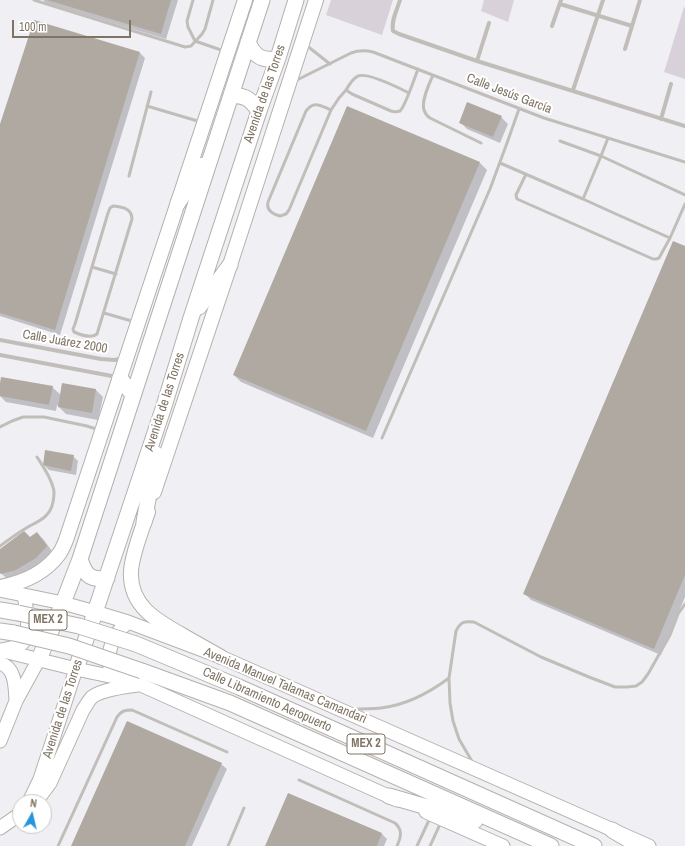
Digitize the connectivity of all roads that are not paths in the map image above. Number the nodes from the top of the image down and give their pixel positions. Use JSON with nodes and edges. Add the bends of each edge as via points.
{"nodes":[{"id":1,"x":34,"y":0,"type":"edge"},
{"id":2,"x":193,"y":0,"type":"edge"},
{"id":3,"x":213,"y":0,"type":"edge"},
{"id":4,"x":245,"y":0,"type":"edge"},
{"id":5,"x":262,"y":0,"type":"edge"},
{"id":6,"x":296,"y":0,"type":"edge"},
{"id":7,"x":305,"y":0,"type":"edge"},
{"id":8,"x":316,"y":0,"type":"edge"},
{"id":9,"x":400,"y":0,"type":"edge"},
{"id":10,"x":603,"y":0,"type":"edge"},
{"id":11,"x":640,"y":0,"type":"edge"},
{"id":12,"x":561,"y":2,"type":"edge"},
{"id":13,"x":598,"y":16,"type":"junction"},
{"id":14,"x":489,"y":23,"type":"dead end"},
{"id":15,"x":552,"y":26,"type":"dead end"},
{"id":16,"x":632,"y":26,"type":"junction"},
{"id":17,"x":286,"y":29,"type":"junction"},
{"id":18,"x":195,"y":41,"type":"junction"},
{"id":19,"x":248,"y":42,"type":"junction"},
{"id":20,"x":302,"y":43,"type":"junction"},
{"id":21,"x":625,"y":49,"type":"dead end"},
{"id":22,"x":228,"y":52,"type":"junction"},
{"id":23,"x":278,"y":58,"type":"junction"},
{"id":24,"x":477,"y":60,"type":"junction"},
{"id":25,"x":330,"y":64,"type":"junction"},
{"id":26,"x":418,"y":69,"type":"junction"},
{"id":27,"x":433,"y":75,"type":"junction"},
{"id":28,"x":288,"y":84,"type":"junction"},
{"id":29,"x":671,"y":84,"type":"dead end"},
{"id":30,"x":346,"y":90,"type":"junction"},
{"id":31,"x":573,"y":90,"type":"junction"},
{"id":32,"x":151,"y":92,"type":"dead end"},
{"id":33,"x":409,"y":93,"type":"junction"},
{"id":34,"x":231,"y":95,"type":"junction"},
{"id":35,"x":147,"y":106,"type":"junction"},
{"id":36,"x":519,"y":109,"type":"junction"},
{"id":37,"x":331,"y":110,"type":"junction"},
{"id":38,"x":259,"y":111,"type":"junction"},
{"id":39,"x":661,"y":119,"type":"junction"},
{"id":40,"x":205,"y":123,"type":"junction"},
{"id":41,"x":685,"y":126,"type":"edge"},
{"id":42,"x":608,"y":138,"type":"junction"},
{"id":43,"x":560,"y":141,"type":"dead end"},
{"id":44,"x":481,"y":143,"type":"dead end"},
{"id":45,"x":214,"y":148,"type":"junction"},
{"id":46,"x":601,"y":156,"type":"junction"},
{"id":47,"x":500,"y":162,"type":"junction"},
{"id":48,"x":685,"y":162,"type":"edge"},
{"id":49,"x":526,"y":174,"type":"junction"},
{"id":50,"x":128,"y":176,"type":"dead end"},
{"id":51,"x":685,"y":195,"type":"edge"},
{"id":52,"x":583,"y":199,"type":"junction"},
{"id":53,"x":178,"y":203,"type":"junction"},
{"id":54,"x":685,"y":204,"type":"edge"},
{"id":55,"x":670,"y":238,"type":"junction"},
{"id":56,"x":230,"y":265,"type":"junction"},
{"id":57,"x":92,"y":267,"type":"junction"},
{"id":58,"x":116,"y":274,"type":"junction"},
{"id":59,"x":104,"y":313,"type":"junction"},
{"id":60,"x":191,"y":318,"type":"junction"},
{"id":61,"x":138,"y":323,"type":"junction"},
{"id":62,"x":0,"y":340,"type":"edge"},
{"id":63,"x":0,"y":355,"type":"edge"},
{"id":64,"x":127,"y":357,"type":"junction"},
{"id":65,"x":120,"y":378,"type":"junction"},
{"id":66,"x":133,"y":395,"type":"junction"},
{"id":67,"x":164,"y":406,"type":"junction"},
{"id":68,"x":0,"y":427,"type":"edge"},
{"id":69,"x":102,"y":431,"type":"junction"},
{"id":70,"x":382,"y":438,"type":"dead end"},
{"id":71,"x":37,"y":457,"type":"dead end"},
{"id":72,"x":144,"y":522,"type":"junction"},
{"id":73,"x":0,"y":546,"type":"edge"},
{"id":74,"x":80,"y":559,"type":"junction"},
{"id":75,"x":107,"y":578,"type":"junction"},
{"id":76,"x":0,"y":589,"type":"edge"},
{"id":77,"x":24,"y":595,"type":"junction"},
{"id":78,"x":63,"y":603,"type":"junction"},
{"id":79,"x":685,"y":604,"type":"edge"},
{"id":80,"x":0,"y":610,"type":"edge"},
{"id":81,"x":96,"y":612,"type":"junction"},
{"id":82,"x":128,"y":622,"type":"junction"},
{"id":83,"x":7,"y":632,"type":"edge"},
{"id":84,"x":0,"y":650,"type":"edge"},
{"id":85,"x":221,"y":657,"type":"junction"},
{"id":86,"x":39,"y":660,"type":"junction"},
{"id":87,"x":0,"y":663,"type":"edge"},
{"id":88,"x":76,"y":669,"type":"junction"},
{"id":89,"x":119,"y":678,"type":"junction"},
{"id":90,"x":142,"y":678,"type":"junction"},
{"id":91,"x":449,"y":678,"type":"junction"},
{"id":92,"x":16,"y":701,"type":"junction"},
{"id":93,"x":340,"y":709,"type":"junction"},
{"id":94,"x":0,"y":741,"type":"edge"},
{"id":95,"x":227,"y":752,"type":"dead end"},
{"id":96,"x":477,"y":770,"type":"junction"},
{"id":97,"x":299,"y":780,"type":"dead end"},
{"id":98,"x":33,"y":794,"type":"edge"},
{"id":99,"x":42,"y":794,"type":"edge"},
{"id":100,"x":389,"y":796,"type":"junction"},
{"id":101,"x":244,"y":808,"type":"dead end"},
{"id":102,"x":436,"y":817,"type":"junction"},
{"id":103,"x":12,"y":820,"type":"edge"},
{"id":104,"x":0,"y":828,"type":"edge"},
{"id":105,"x":612,"y":830,"type":"junction"},
{"id":106,"x":528,"y":836,"type":"junction"},
{"id":107,"x":58,"y":846,"type":"edge"},
{"id":108,"x":228,"y":846,"type":"edge"},
{"id":109,"x":397,"y":846,"type":"edge"},
{"id":110,"x":417,"y":846,"type":"edge"},
{"id":111,"x":430,"y":846,"type":"edge"},
{"id":112,"x":503,"y":846,"type":"edge"},
{"id":113,"x":551,"y":846,"type":"edge"},
{"id":114,"x":594,"y":846,"type":"edge"},
{"id":115,"x":639,"y":846,"type":"edge"},
{"id":116,"x":649,"y":846,"type":"edge"}],
"edges":[{"from":1,"to":18,"type":"lane","via":[[185,47],[191,46]]},
{"from":2,"to":18,"type":"lane","via":[[187,21]]},
{"from":3,"to":18,"type":"lane","via":[[205,29]]},
{"from":4,"to":22,"type":"main road"},
{"from":5,"to":19,"type":"highway"},
{"from":6,"to":17,"type":"highway","name":"Avenida de las Torres"},
{"from":7,"to":17,"type":"highway"},
{"from":8,"to":20,"type":"main road","name":"Avenida de las Torres"},
{"from":9,"to":24,"type":"street","name":"Calle Jesús García","via":[[392,25],[394,31]]},
{"from":10,"to":13,"type":"street"},
{"from":11,"to":16,"type":"street"},
{"from":12,"to":13,"type":"street"},
{"from":12,"to":15,"type":"street"},
{"from":13,"to":16,"type":"street"},
{"from":13,"to":31,"type":"street"},
{"from":14,"to":24,"type":"street"},
{"from":16,"to":21,"type":"street"},
{"from":17,"to":23,"type":"highway","name":"Avenida de las Torres"},
{"from":18,"to":22,"type":"lane"},
{"from":19,"to":23,"type":"highway","via":[[254,53],[259,56],[267,60]]},
{"from":19,"to":34,"type":"highway"},
{"from":20,"to":25,"type":"lane"},
{"from":20,"to":28,"type":"main road","name":"Avenida de las Torres"},
{"from":22,"to":40,"type":"main road"},
{"from":23,"to":38,"type":"highway","name":"Avenida de las Torres"},
{"from":24,"to":31,"type":"street","name":"Calle Jesús García"},
{"from":25,"to":26,"type":"lane","name":"Calle Jesús García","via":[[351,52],[365,50]]},
{"from":25,"to":28,"type":"lane","name":"Calle Jesús García"},
{"from":26,"to":27,"type":"lane","name":"Calle Jesús García"},
{"from":26,"to":33,"type":"lane"},
{"from":27,"to":36,"type":"lane","name":"Calle Jesús García"},
{"from":27,"to":44,"type":"lane","via":[[424,101],[425,114]]},
{"from":28,"to":56,"type":"main road","name":"Avenida de las Torres"},
{"from":29,"to":39,"type":"street"},
{"from":30,"to":33,"type":"lane","via":[[355,78],[362,75]]},
{"from":30,"to":33,"type":"lane","via":[[395,112],[402,109]]},
{"from":30,"to":37,"type":"lane"},
{"from":31,"to":39,"type":"street","name":"Calle Jesús García"},
{"from":32,"to":35,"type":"lane"},
{"from":34,"to":38,"type":"highway","via":[[249,99]]},
{"from":34,"to":45,"type":"highway"},
{"from":35,"to":40,"type":"lane"},
{"from":35,"to":50,"type":"lane"},
{"from":36,"to":42,"type":"lane","name":"Calle Jesús García"},
{"from":36,"to":47,"type":"lane"},
{"from":37,"to":37,"type":"lane","via":[[289,210],[284,215],[276,215],[267,205],[306,111],[314,104]]},
{"from":38,"to":60,"type":"highway","name":"Avenida de las Torres"},
{"from":39,"to":41,"type":"street","name":"Calle Jesús García"},
{"from":40,"to":53,"type":"main road"},
{"from":42,"to":46,"type":"lane"},
{"from":42,"to":48,"type":"lane","name":"Calle Jesús García"},
{"from":43,"to":46,"type":"lane"},
{"from":45,"to":53,"type":"highway"},
{"from":45,"to":66,"type":"highway"},
{"from":46,"to":51,"type":"lane"},
{"from":46,"to":52,"type":"lane"},
{"from":47,"to":49,"type":"lane"},
{"from":47,"to":70,"type":"lane"},
{"from":49,"to":52,"type":"lane"},
{"from":49,"to":55,"type":"lane","via":[[516,195],[517,199],[653,259],[659,258]]},
{"from":52,"to":55,"type":"lane"},
{"from":53,"to":61,"type":"main road"},
{"from":54,"to":55,"type":"lane"},
{"from":56,"to":60,"type":"highway"},
{"from":56,"to":72,"type":"main road","name":"Avenida de las Torres"},
{"from":57,"to":58,"type":"lane"},
{"from":57,"to":58,"type":"lane","via":[[110,208],[124,208],[131,212],[132,219]]},
{"from":57,"to":59,"type":"lane","via":[[74,332],[96,336]]},
{"from":58,"to":59,"type":"lane"},
{"from":59,"to":61,"type":"lane"},
{"from":60,"to":67,"type":"highway","name":"Avenida de las Torres"},
{"from":61,"to":64,"type":"main road"},
{"from":62,"to":64,"type":"street","name":"Calle Juárez 2000","via":[[101,359],[115,360]]},
{"from":63,"to":65,"type":"street","name":"Calle Juárez 2000"},
{"from":64,"to":65,"type":"main road"},
{"from":65,"to":66,"type":"highway"},
{"from":65,"to":69,"type":"main road"},
{"from":66,"to":74,"type":"highway"},
{"from":67,"to":72,"type":"highway"},
{"from":67,"to":75,"type":"highway","name":"Avenida de las Torres"},
{"from":68,"to":69,"type":"lane","via":[[23,416],[55,419]]},
{"from":69,"to":76,"type":"main road","via":[[59,554],[41,571]]},
{"from":71,"to":73,"type":"lane","via":[[53,487],[51,509],[42,519]]},
{"from":72,"to":85,"type":"main road","name":"Avenida de las Torres","via":[[133,558],[133,591],[153,618]]},
{"from":74,"to":75,"type":"highway","via":[[83,570],[89,576],[96,579]]},
{"from":74,"to":78,"type":"highway"},
{"from":75,"to":81,"type":"highway","name":"Avenida de las Torres"},
{"from":76,"to":77,"type":"main road","name":"Avenida Manuel Talamas Camandari"},
{"from":77,"to":78,"type":"main road","name":"Avenida Manuel Talamas Camandari"},
{"from":77,"to":84,"type":"main road","via":[[26,638],[20,645]]},
{"from":78,"to":81,"type":"main road","name":"Avenida Manuel Talamas Camandari"},
{"from":78,"to":86,"type":"highway"},
{"from":79,"to":91,"type":"lane","via":[[648,674],[636,686],[615,687],[596,680],[541,657],[474,622],[463,622],[456,631]]},
{"from":80,"to":114,"type":"highway","name":"Calle Libramiento Aeropuerto","number":"MEX 2","bridge":true,"via":[[79,626],[136,644],[246,690]]},
{"from":81,"to":82,"type":"main road","name":"Avenida Manuel Talamas Camandari"},
{"from":81,"to":88,"type":"highway","name":"Avenida de las Torres"},
{"from":82,"to":85,"type":"main road","name":"Avenida Manuel Talamas Camandari"},
{"from":82,"to":89,"type":"main road","via":[[112,643],[108,658],[110,667]]},
{"from":83,"to":90,"type":"highway","number":"MEX 2","bridge":true,"via":[[69,646]]},
{"from":84,"to":86,"type":"main road"},
{"from":85,"to":93,"type":"main road","name":"Avenida Manuel Talamas Camandari"},
{"from":86,"to":88,"type":"main road"},
{"from":86,"to":92,"type":"main road"},
{"from":87,"to":92,"type":"main road","via":[[7,666],[13,677]]},
{"from":88,"to":89,"type":"main road"},
{"from":88,"to":98,"type":"main road","name":"Avenida de las Torres"},
{"from":89,"to":90,"type":"main road"},
{"from":90,"to":99,"type":"main road","via":[[104,692],[89,701],[50,783]]},
{"from":90,"to":100,"type":"main road"},
{"from":90,"to":106,"type":"highway","name":"Calle Libramiento Aeropuerto","number":"MEX 2","via":[[230,703]]},
{"from":91,"to":93,"type":"lane","via":[[426,693],[399,704],[383,708]]},
{"from":91,"to":96,"type":"lane","via":[[453,721],[459,739]]},
{"from":92,"to":94,"type":"main road"},
{"from":93,"to":96,"type":"main road","name":"Avenida Manuel Talamas Camandari"},
{"from":95,"to":107,"type":"lane","via":[[132,710],[120,712]]},
{"from":96,"to":105,"type":"main road","name":"Avenida Manuel Talamas Camandari"},
{"from":97,"to":109,"type":"lane","via":[[395,823],[401,833]]},
{"from":100,"to":102,"type":"main road"},
{"from":100,"to":106,"type":"highway"},
{"from":101,"to":108,"type":"lane"},
{"from":102,"to":110,"type":"lane"},
{"from":102,"to":111,"type":"lane"},
{"from":102,"to":112,"type":"main road"},
{"from":103,"to":104,"type":"main road"},
{"from":105,"to":115,"type":"highway"},
{"from":105,"to":116,"type":"main road","name":"Avenida Manuel Talamas Camandari"},
{"from":106,"to":113,"type":"highway","name":"Calle Libramiento Aeropuerto","number":"MEX 2"}]}
